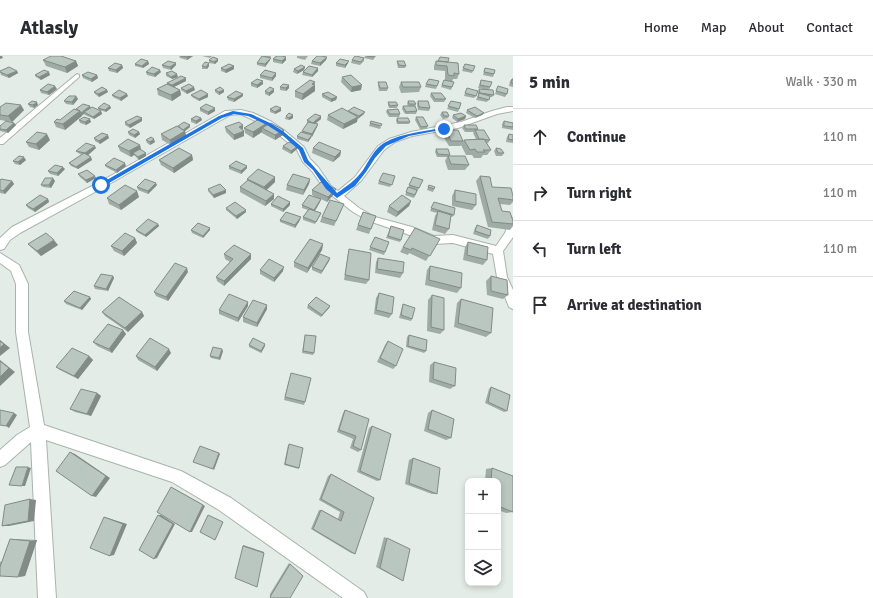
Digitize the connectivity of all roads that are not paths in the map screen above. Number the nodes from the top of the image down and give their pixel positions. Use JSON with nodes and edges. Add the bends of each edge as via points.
{"nodes":[{"id":1,"x":77,"y":76,"type":"dead end"},
{"id":2,"x":513,"y":109,"type":"edge"},
{"id":3,"x":0,"y":142,"type":"edge"},
{"id":4,"x":337,"y":196,"type":"junction"},
{"id":5,"x":513,"y":220,"type":"edge"},
{"id":6,"x":0,"y":246,"type":"edge"},
{"id":7,"x":498,"y":251,"type":"junction"},
{"id":8,"x":0,"y":257,"type":"edge"},
{"id":9,"x":513,"y":304,"type":"edge"},
{"id":10,"x":38,"y":430,"type":"junction"},
{"id":11,"x":0,"y":460,"type":"edge"},
{"id":12,"x":47,"y":598,"type":"edge"},
{"id":13,"x":358,"y":598,"type":"edge"}],
"edges":[{"from":1,"to":3,"type":"street"},
{"from":2,"to":4,"type":"street","via":[[444,129],[393,140],[384,145],[353,185]]},
{"from":4,"to":6,"type":"street","via":[[306,160],[301,149],[282,133],[250,115],[233,112],[16,230],[6,237]]},
{"from":4,"to":7,"type":"street","via":[[372,220],[433,240],[453,239]]},
{"from":5,"to":7,"type":"street","via":[[510,234]]},
{"from":7,"to":9,"type":"street","via":[[502,277]]},
{"from":8,"to":10,"type":"street","via":[[15,268],[22,284],[22,332]]},
{"from":10,"to":11,"type":"street","via":[[22,440]]},
{"from":10,"to":12,"type":"street"},
{"from":10,"to":13,"type":"street","via":[[176,476],[225,504]]}]}
